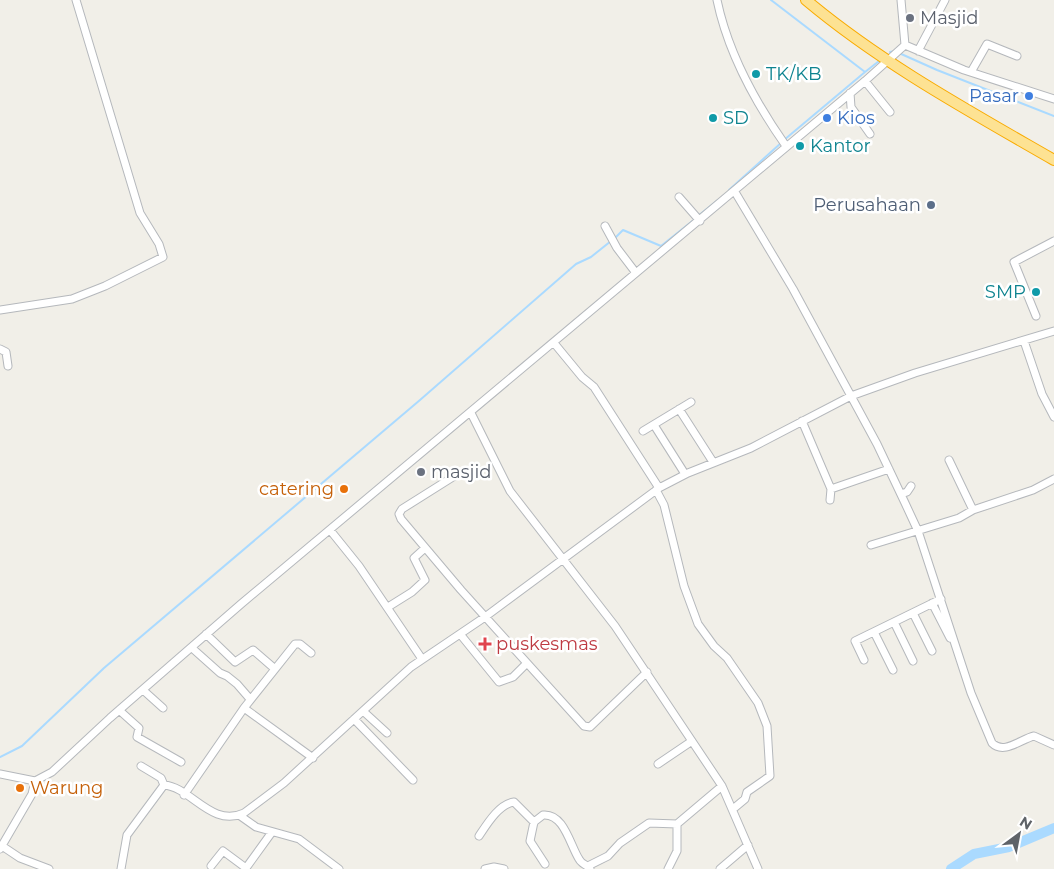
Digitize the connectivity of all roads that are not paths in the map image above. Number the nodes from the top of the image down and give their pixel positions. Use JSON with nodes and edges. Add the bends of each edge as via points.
{"nodes":[{"id":1,"x":76,"y":0,"type":"edge"},
{"id":2,"x":717,"y":0,"type":"edge"},
{"id":3,"x":806,"y":0,"type":"edge"},
{"id":4,"x":900,"y":0,"type":"edge"},
{"id":5,"x":945,"y":0,"type":"edge"},
{"id":6,"x":918,"y":50,"type":"junction"},
{"id":7,"x":897,"y":53,"type":"junction"},
{"id":8,"x":1016,"y":56,"type":"dead end"},
{"id":9,"x":971,"y":72,"type":"junction"},
{"id":10,"x":866,"y":81,"type":"junction"},
{"id":11,"x":850,"y":94,"type":"junction"},
{"id":12,"x":1054,"y":99,"type":"edge"},
{"id":13,"x":890,"y":112,"type":"dead end"},
{"id":14,"x":870,"y":134,"type":"dead end"},
{"id":15,"x":785,"y":145,"type":"junction"},
{"id":16,"x":1054,"y":160,"type":"edge"},
{"id":17,"x":735,"y":192,"type":"junction"},
{"id":18,"x":679,"y":197,"type":"dead end"},
{"id":19,"x":700,"y":221,"type":"junction"},
{"id":20,"x":605,"y":226,"type":"dead end"},
{"id":21,"x":1054,"y":241,"type":"edge"},
{"id":22,"x":636,"y":273,"type":"junction"},
{"id":23,"x":0,"y":310,"type":"edge"},
{"id":24,"x":1036,"y":316,"type":"dead end"},
{"id":25,"x":1054,"y":331,"type":"edge"},
{"id":26,"x":1024,"y":341,"type":"junction"},
{"id":27,"x":554,"y":343,"type":"junction"},
{"id":28,"x":0,"y":349,"type":"edge"},
{"id":29,"x":8,"y":366,"type":"dead end"},
{"id":30,"x":850,"y":396,"type":"junction"},
{"id":31,"x":691,"y":402,"type":"dead end"},
{"id":32,"x":679,"y":409,"type":"junction"},
{"id":33,"x":471,"y":413,"type":"junction"},
{"id":34,"x":1054,"y":418,"type":"edge"},
{"id":35,"x":802,"y":421,"type":"junction"},
{"id":36,"x":654,"y":425,"type":"junction"},
{"id":37,"x":643,"y":431,"type":"dead end"},
{"id":38,"x":948,"y":460,"type":"dead end"},
{"id":39,"x":713,"y":462,"type":"junction"},
{"id":40,"x":889,"y":469,"type":"junction"},
{"id":41,"x":685,"y":474,"type":"junction"},
{"id":42,"x":456,"y":476,"type":"dead end"},
{"id":43,"x":1054,"y":479,"type":"edge"},
{"id":44,"x":911,"y":486,"type":"dead end"},
{"id":45,"x":658,"y":489,"type":"junction"},
{"id":46,"x":831,"y":489,"type":"junction"},
{"id":47,"x":901,"y":494,"type":"junction"},
{"id":48,"x":830,"y":500,"type":"dead end"},
{"id":49,"x":973,"y":510,"type":"junction"},
{"id":50,"x":330,"y":530,"type":"junction"},
{"id":51,"x":918,"y":531,"type":"junction"},
{"id":52,"x":871,"y":545,"type":"dead end"},
{"id":53,"x":425,"y":548,"type":"junction"},
{"id":54,"x":564,"y":559,"type":"junction"},
{"id":55,"x":941,"y":599,"type":"junction"},
{"id":56,"x":932,"y":603,"type":"junction"},
{"id":57,"x":388,"y":607,"type":"junction"},
{"id":58,"x":913,"y":613,"type":"junction"},
{"id":59,"x":484,"y":616,"type":"junction"},
{"id":60,"x":894,"y":622,"type":"junction"},
{"id":61,"x":874,"y":632,"type":"junction"},
{"id":62,"x":206,"y":634,"type":"junction"},
{"id":63,"x":460,"y":634,"type":"junction"},
{"id":64,"x":950,"y":639,"type":"dead end"},
{"id":65,"x":192,"y":648,"type":"junction"},
{"id":66,"x":932,"y":651,"type":"dead end"},
{"id":67,"x":310,"y":653,"type":"dead end"},
{"id":68,"x":422,"y":659,"type":"junction"},
{"id":69,"x":864,"y":660,"type":"dead end"},
{"id":70,"x":913,"y":661,"type":"dead end"},
{"id":71,"x":527,"y":663,"type":"junction"},
{"id":72,"x":275,"y":669,"type":"junction"},
{"id":73,"x":893,"y":670,"type":"dead end"},
{"id":74,"x":647,"y":672,"type":"junction"},
{"id":75,"x":143,"y":690,"type":"junction"},
{"id":76,"x":250,"y":699,"type":"junction"},
{"id":77,"x":163,"y":708,"type":"dead end"},
{"id":78,"x":244,"y":708,"type":"junction"},
{"id":79,"x":119,"y":710,"type":"junction"},
{"id":80,"x":363,"y":711,"type":"junction"},
{"id":81,"x":354,"y":719,"type":"junction"},
{"id":82,"x":387,"y":733,"type":"dead end"},
{"id":83,"x":692,"y":741,"type":"junction"},
{"id":84,"x":1054,"y":745,"type":"edge"},
{"id":85,"x":313,"y":758,"type":"junction"},
{"id":86,"x":181,"y":762,"type":"dead end"},
{"id":87,"x":658,"y":764,"type":"dead end"},
{"id":88,"x":141,"y":766,"type":"dead end"},
{"id":89,"x":0,"y":774,"type":"edge"},
{"id":90,"x":413,"y":780,"type":"dead end"},
{"id":91,"x":35,"y":781,"type":"junction"},
{"id":92,"x":164,"y":785,"type":"junction"},
{"id":93,"x":722,"y":786,"type":"junction"},
{"id":94,"x":184,"y":795,"type":"junction"},
{"id":95,"x":733,"y":809,"type":"junction"},
{"id":96,"x":239,"y":815,"type":"junction"},
{"id":97,"x":534,"y":822,"type":"junction"},
{"id":98,"x":677,"y":824,"type":"junction"},
{"id":99,"x":272,"y":832,"type":"junction"},
{"id":100,"x":479,"y":836,"type":"dead end"},
{"id":101,"x":748,"y":845,"type":"junction"},
{"id":102,"x":1,"y":847,"type":"edge"},
{"id":103,"x":544,"y":864,"type":"dead end"},
{"id":104,"x":211,"y":866,"type":"dead end"},
{"id":105,"x":589,"y":867,"type":"edge"},
{"id":106,"x":49,"y":869,"type":"edge"},
{"id":107,"x":121,"y":869,"type":"edge"},
{"id":108,"x":339,"y":869,"type":"edge"},
{"id":109,"x":485,"y":869,"type":"edge"},
{"id":110,"x":504,"y":869,"type":"edge"},
{"id":111,"x":668,"y":869,"type":"edge"},
{"id":112,"x":720,"y":869,"type":"edge"},
{"id":113,"x":758,"y":869,"type":"edge"}],
"edges":[{"from":1,"to":23,"type":"street","via":[[140,213],[163,257],[72,299]]},
{"from":2,"to":15,"type":"street","via":[[734,55],[751,91]]},
{"from":3,"to":7,"type":"highway","via":[[842,30]]},
{"from":4,"to":7,"type":"street"},
{"from":5,"to":6,"type":"street"},
{"from":6,"to":7,"type":"street"},
{"from":6,"to":9,"type":"street"},
{"from":7,"to":10,"type":"street"},
{"from":7,"to":16,"type":"highway"},
{"from":8,"to":9,"type":"street","via":[[988,44]]},
{"from":9,"to":12,"type":"street"},
{"from":10,"to":11,"type":"street"},
{"from":10,"to":13,"type":"street"},
{"from":11,"to":14,"type":"street","via":[[851,107]]},
{"from":11,"to":15,"type":"street"},
{"from":15,"to":17,"type":"street"},
{"from":17,"to":19,"type":"street"},
{"from":17,"to":30,"type":"street","via":[[794,289]]},
{"from":18,"to":19,"type":"street"},
{"from":19,"to":22,"type":"street"},
{"from":20,"to":22,"type":"street"},
{"from":21,"to":24,"type":"street","via":[[1014,262]]},
{"from":22,"to":27,"type":"street"},
{"from":25,"to":26,"type":"street"},
{"from":26,"to":30,"type":"street","via":[[914,373]]},
{"from":26,"to":34,"type":"street"},
{"from":27,"to":33,"type":"street"},
{"from":27,"to":45,"type":"street","via":[[594,387]]},
{"from":28,"to":29,"type":"street","via":[[6,352]]},
{"from":30,"to":35,"type":"street"},
{"from":30,"to":40,"type":"street"},
{"from":31,"to":32,"type":"street"},
{"from":32,"to":36,"type":"street"},
{"from":32,"to":39,"type":"street"},
{"from":33,"to":50,"type":"street"},
{"from":33,"to":54,"type":"street","via":[[510,491]]},
{"from":35,"to":39,"type":"street","via":[[751,448]]},
{"from":35,"to":46,"type":"street"},
{"from":36,"to":37,"type":"street"},
{"from":36,"to":41,"type":"street"},
{"from":38,"to":49,"type":"street"},
{"from":39,"to":41,"type":"street"},
{"from":40,"to":46,"type":"street"},
{"from":40,"to":47,"type":"street"},
{"from":41,"to":45,"type":"street"},
{"from":42,"to":53,"type":"street","via":[[399,512]]},
{"from":43,"to":49,"type":"street","via":[[1033,490]]},
{"from":44,"to":47,"type":"street"},
{"from":45,"to":54,"type":"street"},
{"from":45,"to":95,"type":"street","via":[[684,586],[698,624],[747,686],[767,726],[770,776],[747,792],[745,799]]},
{"from":46,"to":48,"type":"street"},
{"from":47,"to":51,"type":"street"},
{"from":49,"to":51,"type":"street"},
{"from":50,"to":57,"type":"street"},
{"from":50,"to":62,"type":"street"},
{"from":51,"to":52,"type":"street"},
{"from":51,"to":55,"type":"street"},
{"from":53,"to":57,"type":"street","via":[[414,558],[425,580]]},
{"from":53,"to":59,"type":"street"},
{"from":54,"to":59,"type":"street"},
{"from":54,"to":74,"type":"street"},
{"from":55,"to":56,"type":"street"},
{"from":55,"to":84,"type":"street","via":[[971,693],[992,744],[1008,747],[1037,736]]},
{"from":56,"to":58,"type":"street"},
{"from":56,"to":64,"type":"street"},
{"from":57,"to":68,"type":"street"},
{"from":58,"to":60,"type":"street"},
{"from":58,"to":66,"type":"street"},
{"from":59,"to":63,"type":"street"},
{"from":59,"to":71,"type":"street"},
{"from":60,"to":61,"type":"street"},
{"from":60,"to":70,"type":"street"},
{"from":61,"to":69,"type":"street","via":[[854,642]]},
{"from":61,"to":73,"type":"street"},
{"from":62,"to":65,"type":"street"},
{"from":62,"to":72,"type":"street","via":[[235,662],[254,650]]},
{"from":63,"to":68,"type":"street"},
{"from":63,"to":71,"type":"street","via":[[499,682],[513,677]]},
{"from":65,"to":75,"type":"street"},
{"from":65,"to":76,"type":"street","via":[[237,684]]},
{"from":67,"to":72,"type":"street","via":[[296,643]]},
{"from":68,"to":80,"type":"street"},
{"from":71,"to":74,"type":"street","via":[[588,728]]},
{"from":72,"to":76,"type":"street"},
{"from":74,"to":83,"type":"street"},
{"from":75,"to":77,"type":"street"},
{"from":75,"to":79,"type":"street"},
{"from":76,"to":78,"type":"street"},
{"from":78,"to":85,"type":"street"},
{"from":78,"to":94,"type":"street"},
{"from":79,"to":86,"type":"street","via":[[138,726],[138,738]]},
{"from":79,"to":91,"type":"street","via":[[69,758]]},
{"from":80,"to":81,"type":"street"},
{"from":80,"to":82,"type":"street"},
{"from":81,"to":85,"type":"street"},
{"from":81,"to":90,"type":"street"},
{"from":83,"to":87,"type":"street"},
{"from":83,"to":93,"type":"street"},
{"from":85,"to":96,"type":"street","via":[[271,794]]},
{"from":88,"to":92,"type":"street","via":[[161,778]]},
{"from":89,"to":91,"type":"street"},
{"from":91,"to":102,"type":"street","via":[[32,794]]},
{"from":92,"to":94,"type":"street"},
{"from":92,"to":107,"type":"street","via":[[127,835]]},
{"from":93,"to":95,"type":"street"},
{"from":93,"to":98,"type":"street"},
{"from":94,"to":96,"type":"street","via":[[213,812]]},
{"from":95,"to":101,"type":"street"},
{"from":96,"to":99,"type":"street","via":[[250,824]]},
{"from":97,"to":100,"type":"street","via":[[511,802],[495,814]]},
{"from":97,"to":103,"type":"street","via":[[530,841]]},
{"from":97,"to":105,"type":"street","via":[[543,815],[555,817],[580,861]]},
{"from":98,"to":105,"type":"street","via":[[649,823]]},
{"from":98,"to":111,"type":"street","via":[[677,850]]},
{"from":99,"to":104,"type":"street","via":[[246,868],[224,851]]},
{"from":99,"to":108,"type":"street","via":[[299,839]]},
{"from":101,"to":112,"type":"street"},
{"from":101,"to":113,"type":"street"},
{"from":102,"to":106,"type":"street"},
{"from":109,"to":110,"type":"street"}]}
